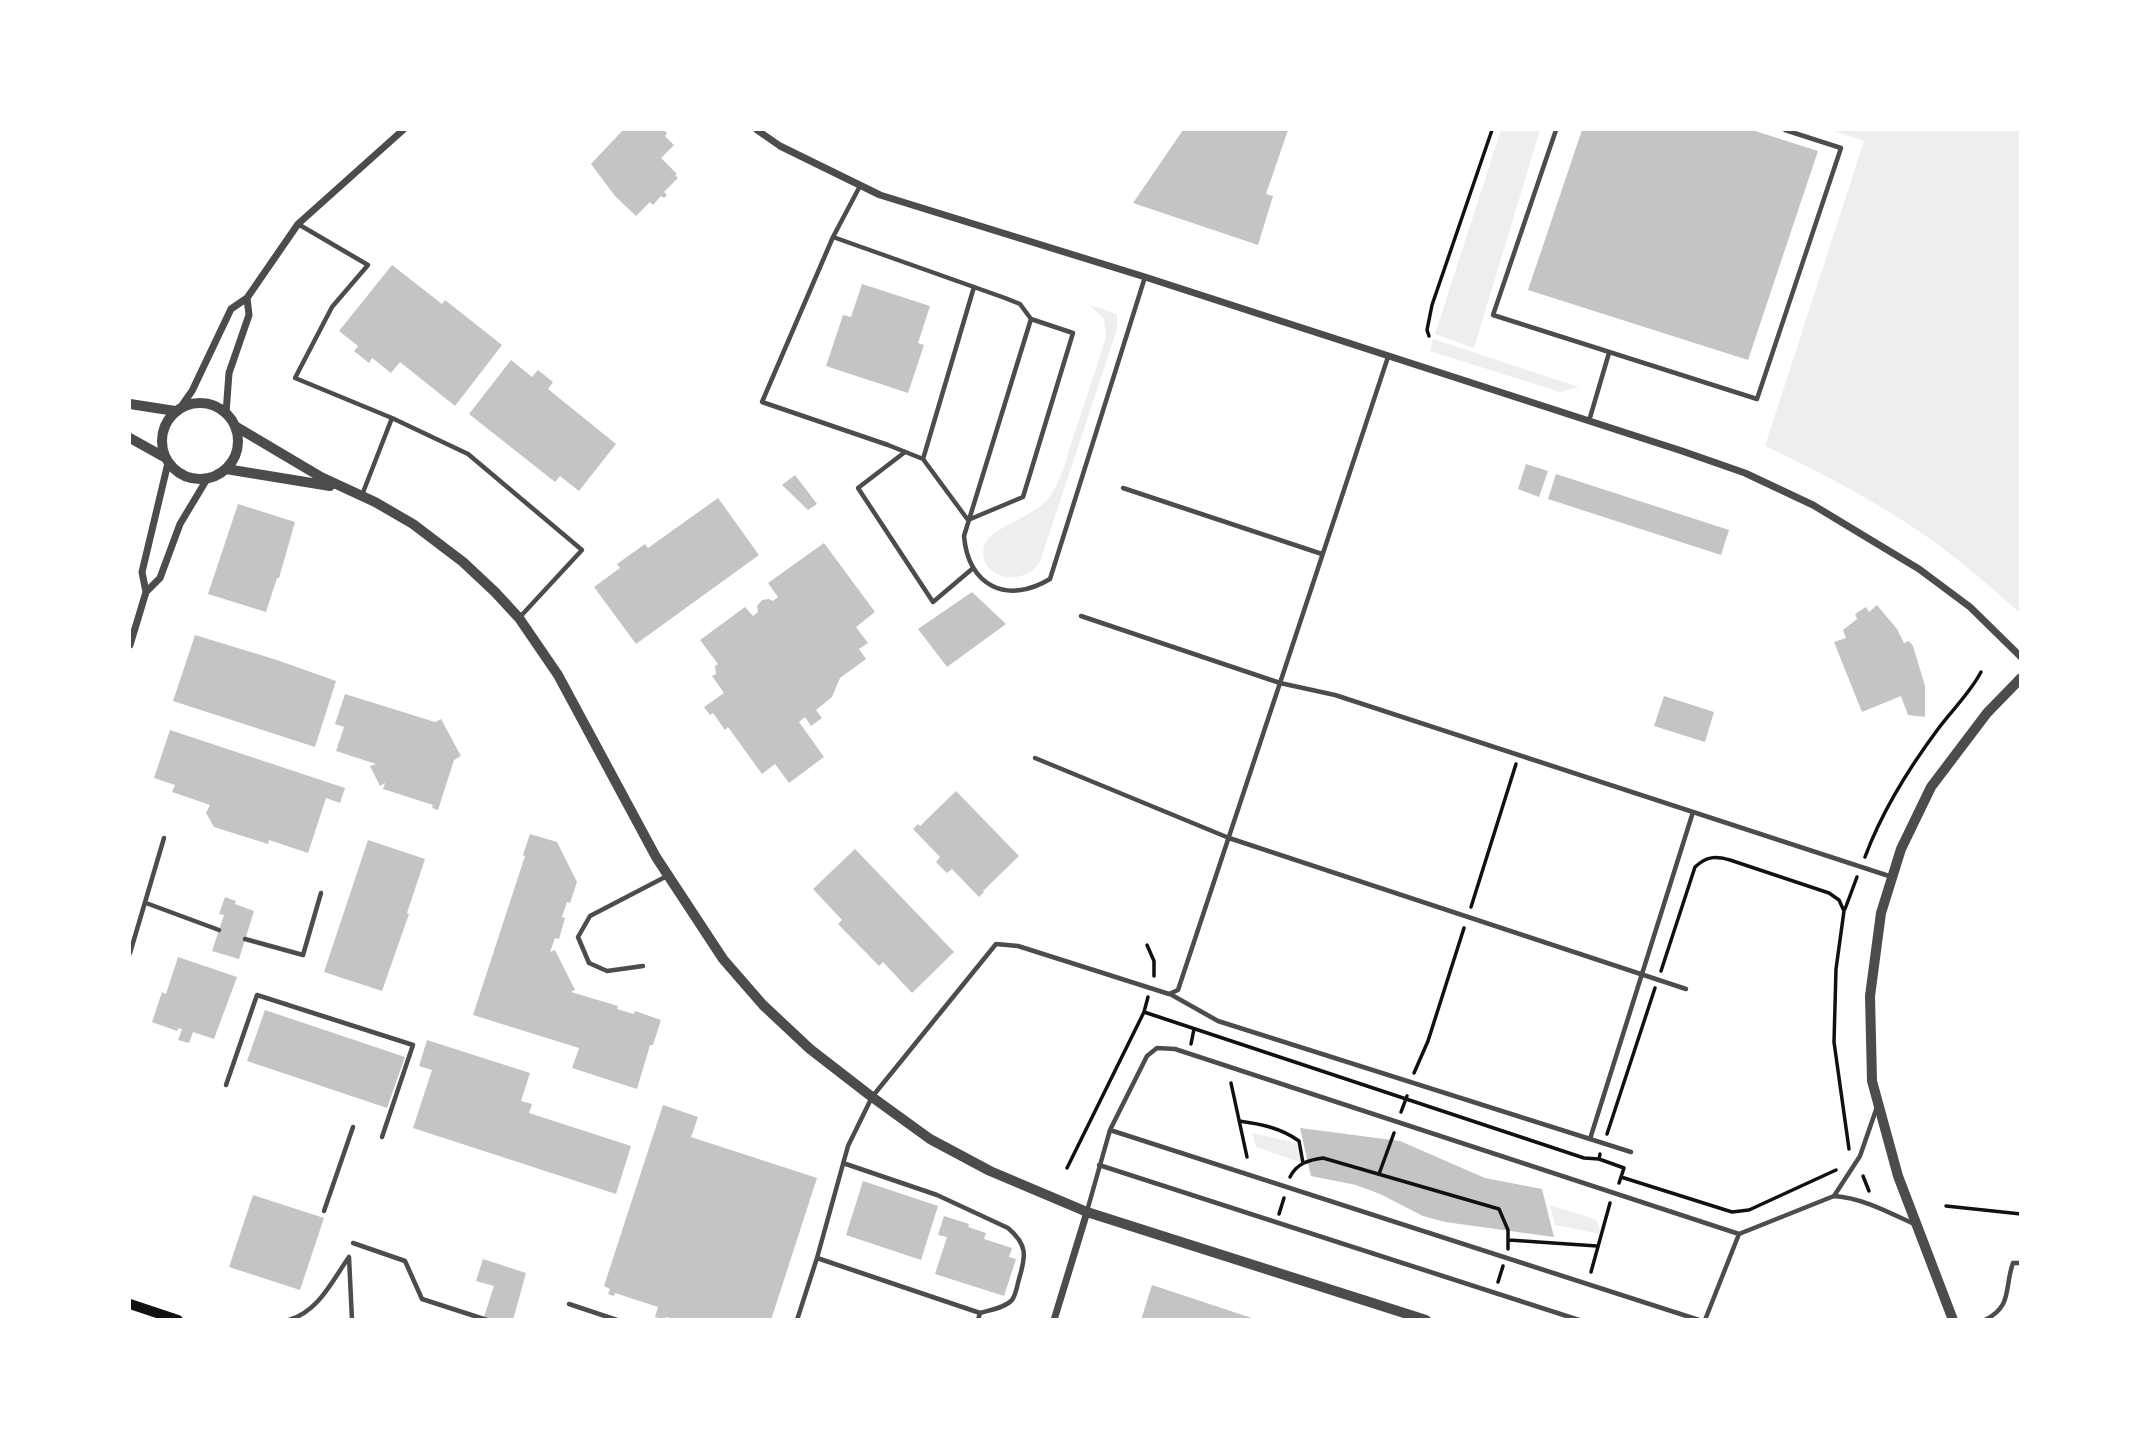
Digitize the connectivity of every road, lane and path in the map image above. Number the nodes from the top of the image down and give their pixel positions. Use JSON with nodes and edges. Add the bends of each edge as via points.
{"nodes":[{"id":1,"x":403,"y":130,"type":"edge"},
{"id":2,"x":757,"y":130,"type":"edge"},
{"id":3,"x":1492,"y":130,"type":"edge"},
{"id":4,"x":1556,"y":130,"type":"edge"},
{"id":5,"x":1785,"y":130,"type":"edge"},
{"id":6,"x":861,"y":186,"type":"junction"},
{"id":7,"x":298,"y":224,"type":"junction"},
{"id":8,"x":834,"y":237,"type":"junction"},
{"id":9,"x":1145,"y":277,"type":"junction"},
{"id":10,"x":974,"y":287,"type":"junction"},
{"id":11,"x":247,"y":298,"type":"junction"},
{"id":12,"x":1031,"y":318,"type":"junction"},
{"id":13,"x":1429,"y":336,"type":"dead end"},
{"id":14,"x":1609,"y":353,"type":"junction"},
{"id":15,"x":1388,"y":357,"type":"junction"},
{"id":16,"x":130,"y":404,"type":"edge"},
{"id":17,"x":178,"y":409,"type":"junction"},
{"id":18,"x":226,"y":413,"type":"junction"},
{"id":19,"x":392,"y":418,"type":"junction"},
{"id":20,"x":1589,"y":421,"type":"junction"},
{"id":21,"x":235,"y":426,"type":"junction"},
{"id":22,"x":130,"y":438,"type":"edge"},
{"id":23,"x":905,"y":452,"type":"junction"},
{"id":24,"x":923,"y":459,"type":"junction"},
{"id":25,"x":166,"y":460,"type":"junction"},
{"id":26,"x":226,"y":469,"type":"junction"},
{"id":27,"x":207,"y":479,"type":"junction"},
{"id":28,"x":344,"y":488,"type":"junction"},
{"id":29,"x":1123,"y":488,"type":"dead end"},
{"id":30,"x":362,"y":495,"type":"junction"},
{"id":31,"x":968,"y":520,"type":"junction"},
{"id":32,"x":1322,"y":554,"type":"junction"},
{"id":33,"x":972,"y":569,"type":"junction"},
{"id":34,"x":146,"y":592,"type":"junction"},
{"id":35,"x":1081,"y":616,"type":"dead end"},
{"id":36,"x":519,"y":618,"type":"junction"},
{"id":37,"x":130,"y":645,"type":"edge"},
{"id":38,"x":2021,"y":657,"type":"edge"},
{"id":39,"x":1981,"y":672,"type":"dead end"},
{"id":40,"x":2021,"y":678,"type":"edge"},
{"id":41,"x":1280,"y":684,"type":"junction"},
{"id":42,"x":1518,"y":755,"type":"junction"},
{"id":43,"x":1035,"y":758,"type":"dead end"},
{"id":44,"x":1693,"y":812,"type":"junction"},
{"id":45,"x":164,"y":838,"type":"dead end"},
{"id":46,"x":1229,"y":838,"type":"junction"},
{"id":47,"x":1861,"y":867,"type":"junction"},
{"id":48,"x":668,"y":876,"type":"junction"},
{"id":49,"x":1892,"y":877,"type":"junction"},
{"id":50,"x":321,"y":892,"type":"dead end"},
{"id":51,"x":146,"y":903,"type":"junction"},
{"id":52,"x":1844,"y":911,"type":"junction"},
{"id":53,"x":1467,"y":917,"type":"junction"},
{"id":54,"x":219,"y":930,"type":"dead end"},
{"id":55,"x":245,"y":939,"type":"dead end"},
{"id":56,"x":130,"y":953,"type":"edge"},
{"id":57,"x":643,"y":965,"type":"dead end"},
{"id":58,"x":1643,"y":975,"type":"junction"},
{"id":59,"x":1658,"y":980,"type":"junction"},
{"id":60,"x":1686,"y":989,"type":"dead end"},
{"id":61,"x":1169,"y":994,"type":"junction"},
{"id":62,"x":1411,"y":1082,"type":"junction"},
{"id":63,"x":1231,"y":1083,"type":"dead end"},
{"id":64,"x":226,"y":1085,"type":"dead end"},
{"id":65,"x":872,"y":1097,"type":"junction"},
{"id":66,"x":1406,"y":1099,"type":"junction"},
{"id":67,"x":1878,"y":1103,"type":"junction"},
{"id":68,"x":1239,"y":1121,"type":"junction"},
{"id":69,"x":1398,"y":1122,"type":"junction"},
{"id":70,"x":353,"y":1127,"type":"dead end"},
{"id":71,"x":1110,"y":1130,"type":"junction"},
{"id":72,"x":382,"y":1137,"type":"dead end"},
{"id":73,"x":1590,"y":1139,"type":"junction"},
{"id":74,"x":1604,"y":1144,"type":"junction"},
{"id":75,"x":1631,"y":1152,"type":"dead end"},
{"id":76,"x":1849,"y":1154,"type":"dead end"},
{"id":77,"x":1247,"y":1157,"type":"dead end"},
{"id":78,"x":1599,"y":1159,"type":"junction"},
{"id":79,"x":1844,"y":1162,"type":"dead end"},
{"id":80,"x":843,"y":1163,"type":"junction"},
{"id":81,"x":1303,"y":1163,"type":"junction"},
{"id":82,"x":1100,"y":1166,"type":"junction"},
{"id":83,"x":1067,"y":1168,"type":"dead end"},
{"id":84,"x":1379,"y":1174,"type":"junction"},
{"id":85,"x":1863,"y":1176,"type":"dead end"},
{"id":86,"x":1621,"y":1177,"type":"junction"},
{"id":87,"x":1287,"y":1187,"type":"junction"},
{"id":88,"x":1870,"y":1193,"type":"dead end"},
{"id":89,"x":1615,"y":1194,"type":"junction"},
{"id":90,"x":1834,"y":1196,"type":"junction"},
{"id":91,"x":1946,"y":1206,"type":"dead end"},
{"id":92,"x":324,"y":1211,"type":"dead end"},
{"id":93,"x":1087,"y":1212,"type":"junction"},
{"id":94,"x":2021,"y":1214,"type":"edge"},
{"id":95,"x":1276,"y":1222,"type":"junction"},
{"id":96,"x":1917,"y":1225,"type":"junction"},
{"id":97,"x":1508,"y":1230,"type":"dead end"},
{"id":98,"x":1739,"y":1234,"type":"junction"},
{"id":99,"x":1509,"y":1240,"type":"dead end"},
{"id":100,"x":353,"y":1244,"type":"dead end"},
{"id":101,"x":1598,"y":1246,"type":"junction"},
{"id":102,"x":817,"y":1258,"type":"junction"},
{"id":103,"x":2021,"y":1263,"type":"edge"},
{"id":104,"x":1591,"y":1272,"type":"dead end"},
{"id":105,"x":131,"y":1303,"type":"edge"},
{"id":106,"x":569,"y":1304,"type":"dead end"},
{"id":107,"x":980,"y":1313,"type":"junction"},
{"id":108,"x":178,"y":1320,"type":"edge"},
{"id":109,"x":289,"y":1320,"type":"edge"},
{"id":110,"x":352,"y":1320,"type":"edge"},
{"id":111,"x":487,"y":1320,"type":"edge"},
{"id":112,"x":617,"y":1320,"type":"edge"},
{"id":113,"x":797,"y":1320,"type":"edge"},
{"id":114,"x":978,"y":1320,"type":"edge"},
{"id":115,"x":1054,"y":1320,"type":"edge"},
{"id":116,"x":1426,"y":1320,"type":"edge"},
{"id":117,"x":1579,"y":1320,"type":"edge"},
{"id":118,"x":1702,"y":1320,"type":"edge"},
{"id":119,"x":1953,"y":1320,"type":"edge"},
{"id":120,"x":1985,"y":1320,"type":"edge"}],
"edges":[{"from":1,"to":7,"type":"street"},
{"from":2,"to":6,"type":"street"},
{"from":3,"to":13,"type":"path","via":[[1432,305]]},
{"from":4,"to":14,"type":"lane","via":[[1493,316]]},
{"from":5,"to":14,"type":"lane","via":[[1841,148],[1757,399]]},
{"from":6,"to":8,"type":"lane"},
{"from":6,"to":9,"type":"street"},
{"from":7,"to":11,"type":"street"},
{"from":7,"to":19,"type":"lane","via":[[368,265],[332,307],[295,378]]},
{"from":8,"to":10,"type":"lane"},
{"from":8,"to":23,"type":"lane","via":[[762,402]]},
{"from":9,"to":15,"type":"street"},
{"from":9,"to":33,"type":"lane","via":[[1050,579],[1018,592],[984,582]]},
{"from":10,"to":12,"type":"lane","via":[[1020,304]]},
{"from":10,"to":24,"type":"lane"},
{"from":11,"to":17,"type":"street","via":[[231,309],[192,391]]},
{"from":11,"to":18,"type":"street","via":[[249,315],[229,373]]},
{"from":12,"to":31,"type":"lane"},
{"from":12,"to":31,"type":"lane","via":[[1073,333],[1023,497]]},
{"from":14,"to":20,"type":"lane"},
{"from":15,"to":20,"type":"street"},
{"from":15,"to":32,"type":"lane"},
{"from":16,"to":17,"type":"street"},
{"from":17,"to":18,"type":"street","via":[[199,402]]},
{"from":17,"to":25,"type":"street","via":[[162,432]]},
{"from":18,"to":21,"type":"street"},
{"from":19,"to":30,"type":"lane"},
{"from":19,"to":36,"type":"lane","via":[[468,454],[582,550]]},
{"from":20,"to":38,"type":"street","via":[[1745,473],[1813,505],[1919,569],[1970,607]]},
{"from":21,"to":26,"type":"street","via":[[236,455]]},
{"from":21,"to":28,"type":"street"},
{"from":22,"to":25,"type":"street"},
{"from":23,"to":24,"type":"lane"},
{"from":23,"to":33,"type":"lane","via":[[858,488],[933,602]]},
{"from":24,"to":31,"type":"lane"},
{"from":25,"to":27,"type":"street","via":[[182,475]]},
{"from":25,"to":34,"type":"street","via":[[142,572]]},
{"from":26,"to":27,"type":"street"},
{"from":26,"to":28,"type":"street"},
{"from":27,"to":34,"type":"street","via":[[180,524],[160,578]]},
{"from":28,"to":30,"type":"street"},
{"from":29,"to":32,"type":"lane"},
{"from":30,"to":36,"type":"street","via":[[413,524],[463,562]]},
{"from":31,"to":33,"type":"lane","via":[[964,536]]},
{"from":32,"to":41,"type":"lane"},
{"from":34,"to":37,"type":"street"},
{"from":35,"to":41,"type":"lane"},
{"from":36,"to":48,"type":"street","via":[[558,675]]},
{"from":39,"to":47,"type":"path","via":[[1900,784]]},
{"from":40,"to":49,"type":"street","via":[[1987,713],[1931,787]]},
{"from":41,"to":42,"type":"lane","via":[[1335,695]]},
{"from":41,"to":46,"type":"lane"},
{"from":42,"to":44,"type":"lane"},
{"from":42,"to":53,"type":"path"},
{"from":43,"to":46,"type":"lane"},
{"from":44,"to":47,"type":"lane"},
{"from":44,"to":58,"type":"lane"},
{"from":45,"to":51,"type":"lane"},
{"from":46,"to":53,"type":"lane"},
{"from":46,"to":61,"type":"lane","via":[[1178,990]]},
{"from":47,"to":49,"type":"lane"},
{"from":47,"to":52,"type":"path"},
{"from":48,"to":57,"type":"lane","via":[[590,916],[578,937],[589,963],[607,971]]},
{"from":48,"to":65,"type":"street","via":[[723,960],[763,1005]]},
{"from":49,"to":67,"type":"street","via":[[1881,913],[1870,996],[1872,1081]]},
{"from":50,"to":55,"type":"lane","via":[[303,955]]},
{"from":51,"to":54,"type":"lane"},
{"from":51,"to":56,"type":"lane"},
{"from":52,"to":59,"type":"path","via":[[1829,893],[1715,856],[1703,860],[1695,867]]},
{"from":52,"to":76,"type":"path","via":[[1836,969],[1834,1042]]},
{"from":53,"to":58,"type":"lane"},
{"from":53,"to":62,"type":"path"},
{"from":58,"to":59,"type":"lane"},
{"from":58,"to":73,"type":"lane"},
{"from":59,"to":60,"type":"lane"},
{"from":59,"to":74,"type":"path"},
{"from":61,"to":62,"type":"lane","via":[[1218,1021]]},
{"from":61,"to":65,"type":"lane","via":[[1018,946],[996,944]]},
{"from":62,"to":66,"type":"path"},
{"from":62,"to":73,"type":"lane"},
{"from":63,"to":68,"type":"path"},
{"from":64,"to":72,"type":"lane","via":[[257,995],[413,1045]]},
{"from":65,"to":80,"type":"lane"},
{"from":65,"to":93,"type":"street","via":[[930,1139],[990,1171]]},
{"from":66,"to":69,"type":"path"},
{"from":66,"to":78,"type":"path"},
{"from":66,"to":83,"type":"path","via":[[1144,1012]]},
{"from":67,"to":90,"type":"lane","via":[[1860,1156]]},
{"from":67,"to":96,"type":"street"},
{"from":68,"to":77,"type":"path"},
{"from":68,"to":81,"type":"path","via":[[1287,1132],[1299,1141]]},
{"from":69,"to":71,"type":"lane","via":[[1175,1049],[1157,1048],[1147,1056]]},
{"from":69,"to":84,"type":"path"},
{"from":69,"to":89,"type":"lane"},
{"from":70,"to":92,"type":"lane"},
{"from":71,"to":82,"type":"lane"},
{"from":71,"to":87,"type":"lane"},
{"from":73,"to":74,"type":"lane"},
{"from":74,"to":75,"type":"lane"},
{"from":74,"to":78,"type":"path"},
{"from":78,"to":86,"type":"path","via":[[1624,1168]]},
{"from":79,"to":86,"type":"path","via":[[1835,1171],[1741,1212],[1711,1207]]},
{"from":80,"to":102,"type":"lane"},
{"from":80,"to":107,"type":"lane","via":[[937,1195],[1017,1236],[1025,1259],[1013,1299]]},
{"from":81,"to":84,"type":"path","via":[[1323,1158]]},
{"from":81,"to":87,"type":"path","via":[[1291,1174]]},
{"from":82,"to":93,"type":"lane"},
{"from":82,"to":95,"type":"lane"},
{"from":84,"to":97,"type":"path","via":[[1499,1209]]},
{"from":85,"to":88,"type":"path"},
{"from":86,"to":89,"type":"path"},
{"from":87,"to":95,"type":"path"},
{"from":87,"to":118,"type":"lane"},
{"from":89,"to":98,"type":"lane"},
{"from":89,"to":101,"type":"path"},
{"from":90,"to":96,"type":"lane","via":[[1869,1203]]},
{"from":90,"to":98,"type":"lane"},
{"from":91,"to":94,"type":"path"},
{"from":93,"to":115,"type":"street"},
{"from":93,"to":116,"type":"street"},
{"from":95,"to":117,"type":"lane"},
{"from":96,"to":119,"type":"street"},
{"from":98,"to":118,"type":"lane"},
{"from":99,"to":101,"type":"path"},
{"from":100,"to":111,"type":"lane","via":[[405,1261],[422,1299]]},
{"from":101,"to":104,"type":"path"},
{"from":102,"to":107,"type":"lane"},
{"from":102,"to":113,"type":"lane"},
{"from":103,"to":120,"type":"lane","via":[[2014,1263],[2010,1273],[2006,1302],[1998,1314]]},
{"from":105,"to":108,"type":"main road"},
{"from":106,"to":112,"type":"lane"},
{"from":107,"to":114,"type":"lane"},
{"from":109,"to":110,"type":"lane","via":[[318,1303],[349,1257]]}]}
